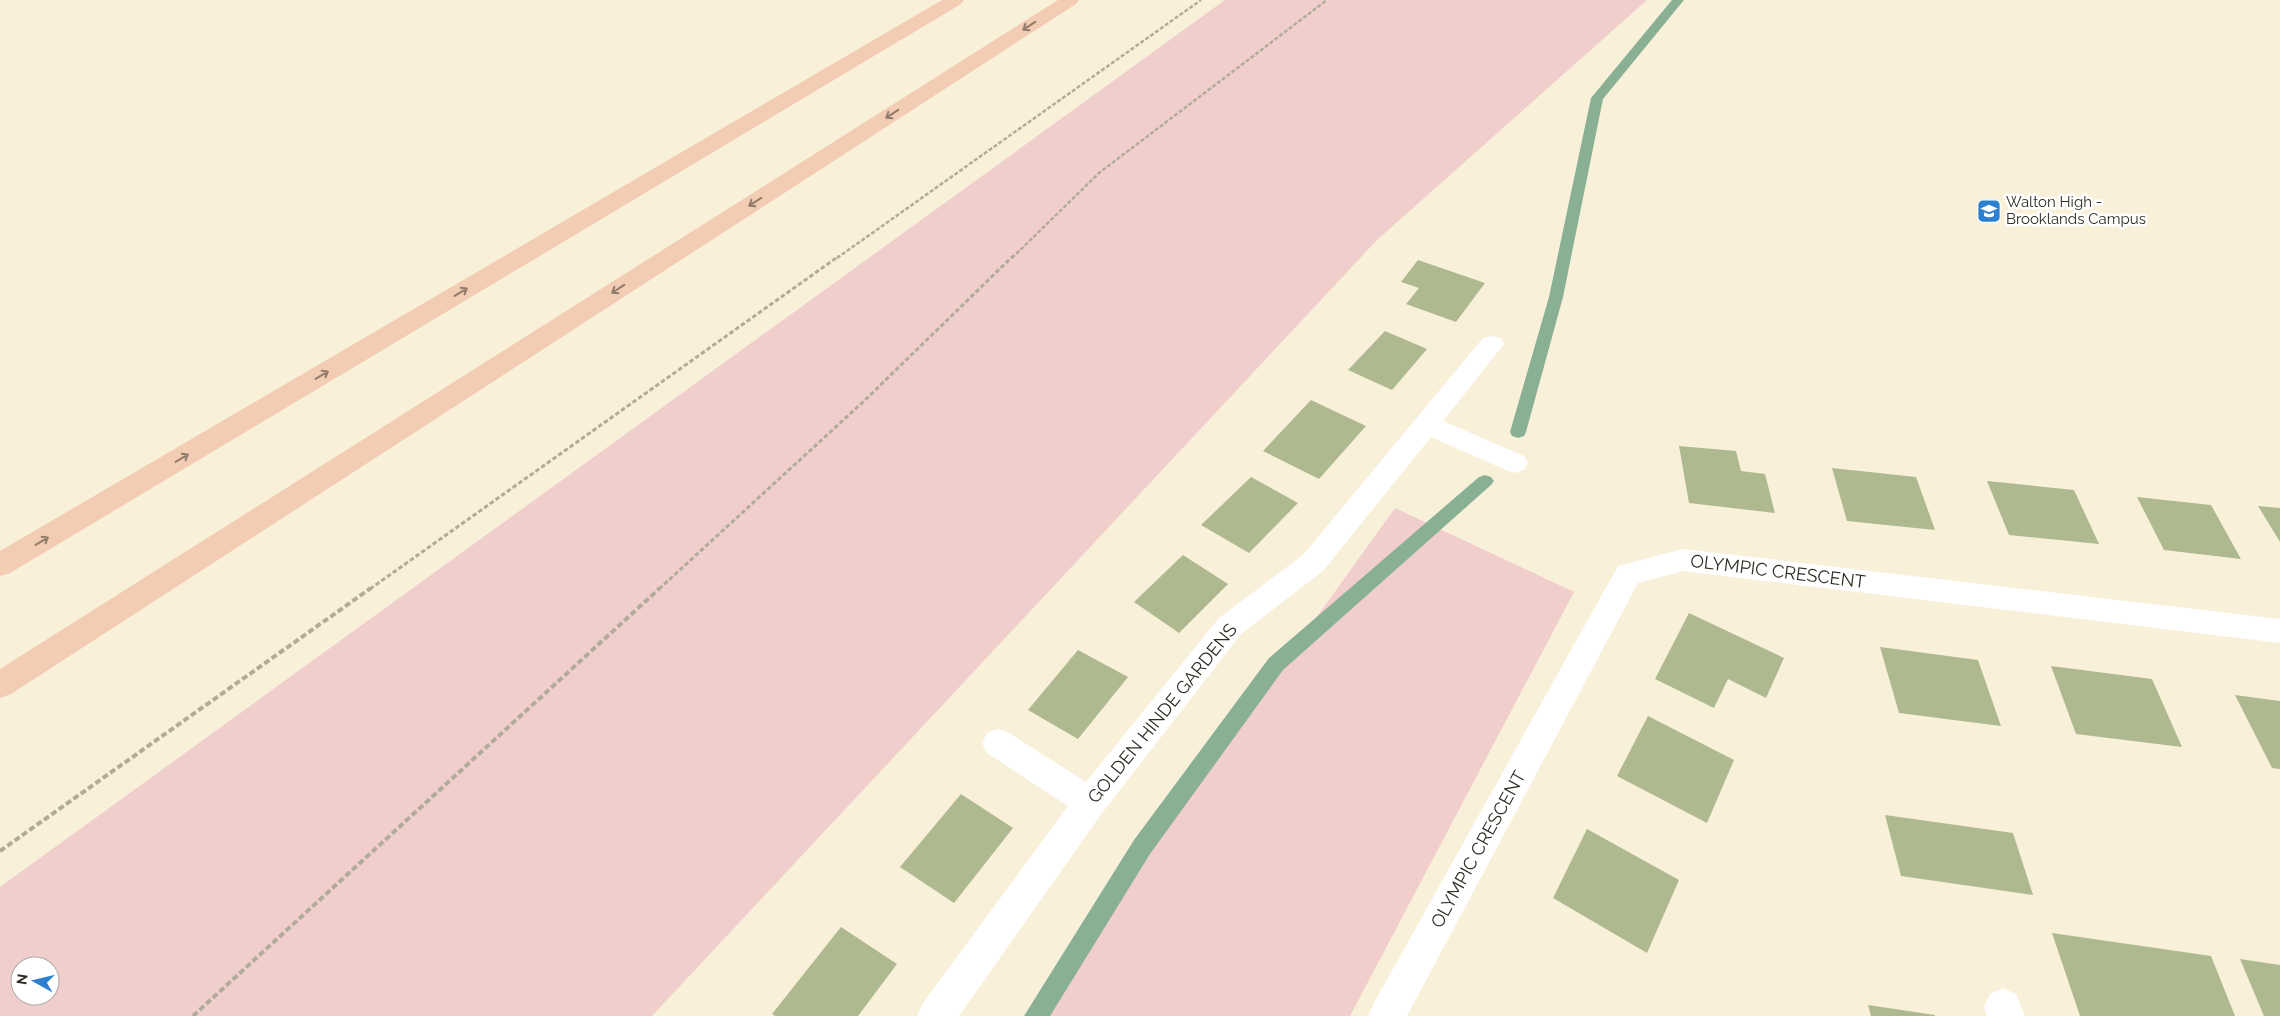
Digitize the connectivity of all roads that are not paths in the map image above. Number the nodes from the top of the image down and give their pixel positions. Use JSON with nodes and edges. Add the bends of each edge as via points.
{"nodes":[{"id":1,"x":955,"y":0,"type":"edge"},
{"id":2,"x":1070,"y":0,"type":"edge"},
{"id":3,"x":1492,"y":344,"type":"dead end"},
{"id":4,"x":1426,"y":424,"type":"junction"},
{"id":5,"x":1515,"y":463,"type":"dead end"},
{"id":6,"x":0,"y":566,"type":"edge"},
{"id":7,"x":2280,"y":631,"type":"edge"},
{"id":8,"x":0,"y":685,"type":"edge"},
{"id":9,"x":998,"y":743,"type":"dead end"},
{"id":10,"x":1090,"y":802,"type":"junction"},
{"id":11,"x":936,"y":1016,"type":"edge"},
{"id":12,"x":1387,"y":1016,"type":"edge"}],
"edges":[{"from":6,"to":1,"type":"highway","one_way":true},
{"from":2,"to":8,"type":"highway","one_way":true},
{"from":3,"to":4,"type":"street","name":"GOLDEN HINDE GARDENS"},
{"from":4,"to":5,"type":"street"},
{"from":4,"to":10,"type":"street","name":"GOLDEN HINDE GARDENS","via":[[1313,563],[1230,626]]},
{"from":7,"to":12,"type":"street","name":"OLYMPIC CRESCENT","via":[[1683,560],[1628,574]]},
{"from":9,"to":10,"type":"street"},
{"from":10,"to":11,"type":"street","name":"GOLDEN HINDE GARDENS"}]}
